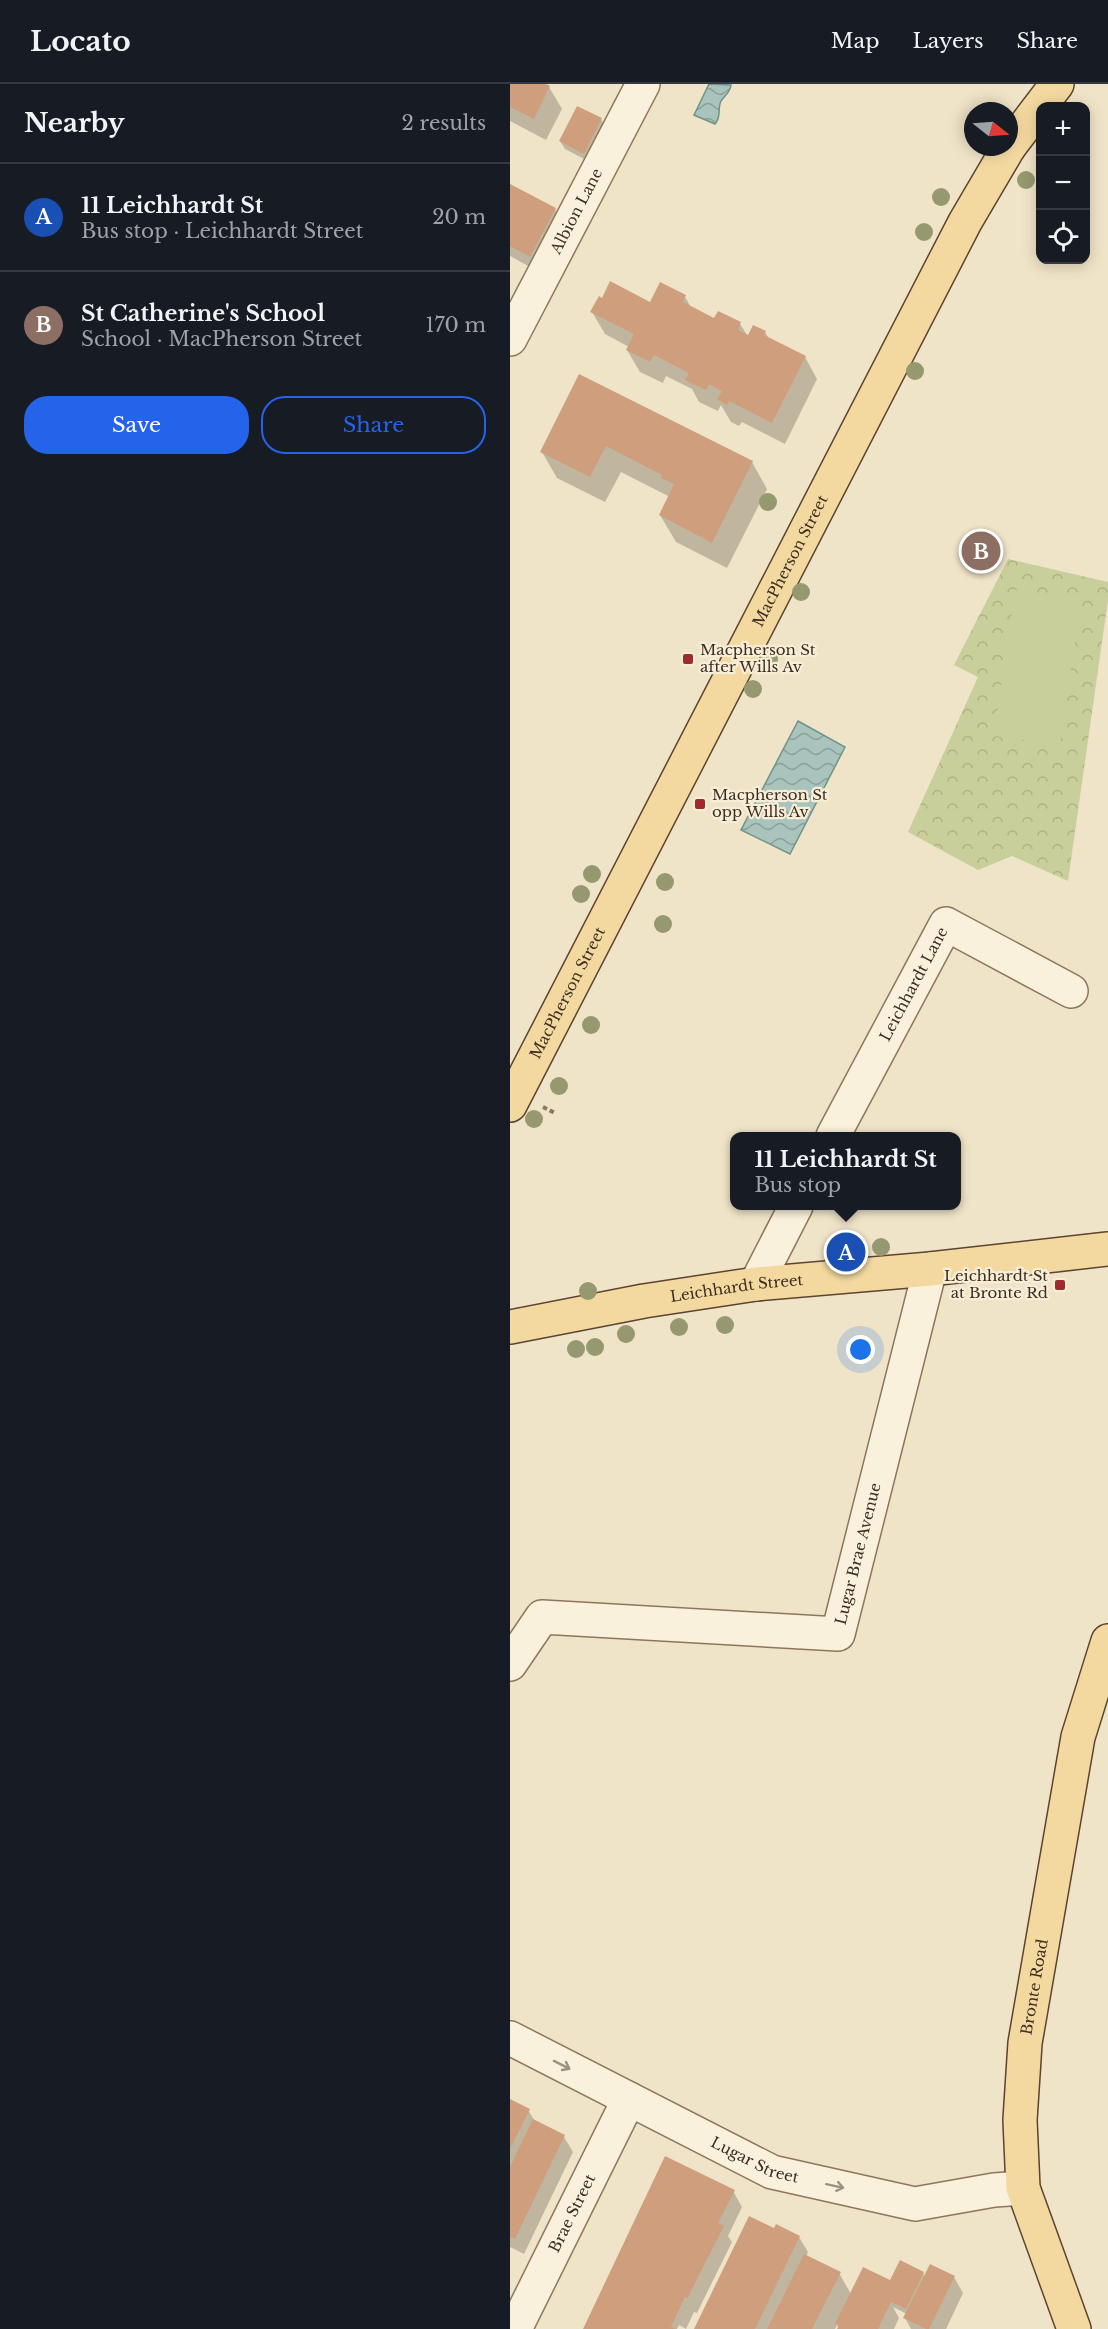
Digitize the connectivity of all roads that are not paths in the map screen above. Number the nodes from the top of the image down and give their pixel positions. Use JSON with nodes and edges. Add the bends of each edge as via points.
{"nodes":[{"id":1,"x":643,"y":84,"type":"edge"},
{"id":2,"x":1057,"y":84,"type":"edge"},
{"id":3,"x":1018,"y":135,"type":"edge"},
{"id":4,"x":1004,"y":156,"type":"edge"},
{"id":5,"x":510,"y":339,"type":"edge"},
{"id":6,"x":1071,"y":991,"type":"dead end"},
{"id":7,"x":512,"y":1096,"type":"edge"},
{"id":8,"x":836,"y":1132,"type":"edge"},
{"id":9,"x":794,"y":1210,"type":"edge"},
{"id":10,"x":1108,"y":1249,"type":"edge"},
{"id":11,"x":930,"y":1269,"type":"junction"},
{"id":12,"x":756,"y":1284,"type":"junction"},
{"id":13,"x":510,"y":1327,"type":"edge"},
{"id":14,"x":1108,"y":1641,"type":"edge"},
{"id":15,"x":510,"y":1664,"type":"edge"},
{"id":16,"x":510,"y":2038,"type":"edge"},
{"id":17,"x":629,"y":2099,"type":"junction"},
{"id":18,"x":1023,"y":2188,"type":"junction"},
{"id":19,"x":515,"y":2329,"type":"edge"},
{"id":20,"x":1074,"y":2329,"type":"edge"}],
"edges":[{"from":1,"to":5,"type":"street","name":"Albion Lane"},
{"from":2,"to":3,"type":"main road","name":"MacPherson Street"},
{"from":4,"to":7,"type":"main road","name":"MacPherson Street","via":[[960,233]]},
{"from":6,"to":8,"type":"street","name":"Leichhardt Lane","via":[[946,924]]},
{"from":9,"to":12,"type":"street"},
{"from":10,"to":11,"type":"main road","name":"Leichhardt Street"},
{"from":11,"to":12,"type":"main road","name":"Leichhardt Street"},
{"from":11,"to":15,"type":"street","name":"Lugar Brae Avenue","via":[[838,1635],[542,1617]]},
{"from":12,"to":13,"type":"main road","name":"Leichhardt Street"},
{"from":14,"to":18,"type":"main road","name":"Bronte Road","via":[[1078,1737],[1027,2031],[1020,2120]]},
{"from":16,"to":17,"type":"street","name":"Lugar Street","one_way":true},
{"from":17,"to":18,"type":"street","name":"Lugar Street","one_way":true,"via":[[783,2175],[915,2204]]},
{"from":17,"to":19,"type":"street","name":"Brae Street"},
{"from":18,"to":20,"type":"main road","name":"Bronte Road"}]}
